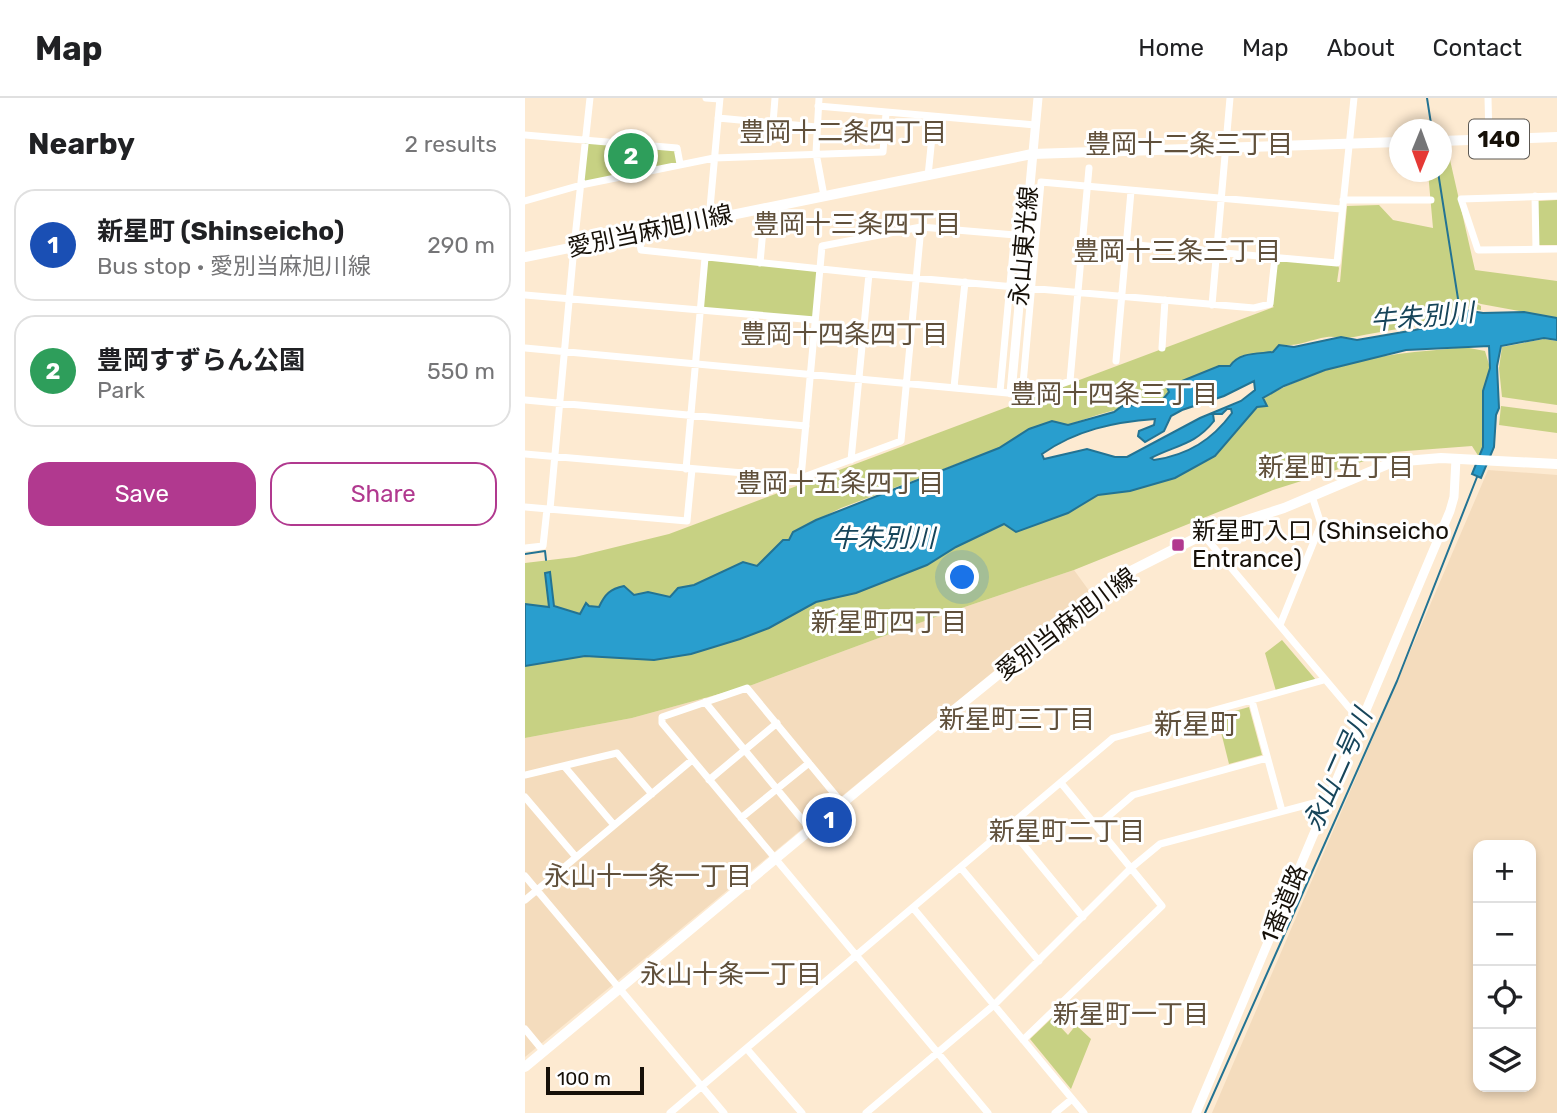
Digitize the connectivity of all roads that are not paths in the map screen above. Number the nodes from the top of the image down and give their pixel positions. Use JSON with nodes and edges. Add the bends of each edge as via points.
{"nodes":[{"id":1,"x":590,"y":98,"type":"edge"},
{"id":2,"x":706,"y":98,"type":"edge"},
{"id":3,"x":775,"y":98,"type":"edge"},
{"id":4,"x":1038,"y":98,"type":"edge"},
{"id":5,"x":1230,"y":98,"type":"edge"},
{"id":6,"x":1354,"y":98,"type":"edge"},
{"id":7,"x":1488,"y":98,"type":"edge"},
{"id":8,"x":720,"y":99,"type":"edge"},
{"id":9,"x":819,"y":102,"type":"edge"},
{"id":10,"x":886,"y":113,"type":"junction"},
{"id":11,"x":935,"y":117,"type":"junction"},
{"id":12,"x":718,"y":118,"type":"junction"},
{"id":13,"x":773,"y":123,"type":"junction"},
{"id":14,"x":1035,"y":125,"type":"junction"},
{"id":15,"x":817,"y":127,"type":"junction"},
{"id":16,"x":525,"y":135,"type":"edge"},
{"id":17,"x":1557,"y":137,"type":"edge"},
{"id":18,"x":1489,"y":139,"type":"junction"},
{"id":19,"x":585,"y":141,"type":"junction"},
{"id":20,"x":1452,"y":141,"type":"edge"},
{"id":21,"x":1389,"y":142,"type":"edge"},
{"id":22,"x":1350,"y":144,"type":"junction"},
{"id":23,"x":1226,"y":147,"type":"junction"},
{"id":24,"x":816,"y":153,"type":"junction"},
{"id":25,"x":1032,"y":155,"type":"junction"},
{"id":26,"x":714,"y":158,"type":"junction"},
{"id":27,"x":680,"y":164,"type":"junction"},
{"id":28,"x":1089,"y":168,"type":"dead end"},
{"id":29,"x":928,"y":176,"type":"junction"},
{"id":30,"x":580,"y":185,"type":"junction"},
{"id":31,"x":1087,"y":187,"type":"junction"},
{"id":32,"x":1132,"y":191,"type":"junction"},
{"id":33,"x":824,"y":196,"type":"junction"},
{"id":34,"x":1535,"y":196,"type":"junction"},
{"id":35,"x":1557,"y":196,"type":"edge"},
{"id":36,"x":1221,"y":198,"type":"junction"},
{"id":37,"x":1343,"y":200,"type":"junction"},
{"id":38,"x":1431,"y":200,"type":"dead end"},
{"id":39,"x":525,"y":201,"type":"edge"},
{"id":40,"x":765,"y":207,"type":"junction"},
{"id":41,"x":1341,"y":209,"type":"junction"},
{"id":42,"x":709,"y":219,"type":"junction"},
{"id":43,"x":921,"y":227,"type":"junction"},
{"id":44,"x":638,"y":233,"type":"junction"},
{"id":45,"x":1020,"y":235,"type":"junction"},
{"id":46,"x":1036,"y":236,"type":"junction"},
{"id":47,"x":1126,"y":244,"type":"junction"},
{"id":48,"x":573,"y":247,"type":"junction"},
{"id":49,"x":1536,"y":249,"type":"junction"},
{"id":50,"x":1557,"y":249,"type":"edge"},
{"id":51,"x":1216,"y":251,"type":"junction"},
{"id":52,"x":525,"y":257,"type":"edge"},
{"id":53,"x":1275,"y":257,"type":"junction"},
{"id":54,"x":705,"y":258,"type":"junction"},
{"id":55,"x":760,"y":263,"type":"junction"},
{"id":56,"x":820,"y":269,"type":"junction"},
{"id":57,"x":869,"y":274,"type":"junction"},
{"id":58,"x":917,"y":278,"type":"junction"},
{"id":59,"x":965,"y":282,"type":"junction"},
{"id":60,"x":1015,"y":287,"type":"junction"},
{"id":61,"x":1031,"y":289,"type":"junction"},
{"id":62,"x":1078,"y":292,"type":"junction"},
{"id":63,"x":525,"y":295,"type":"edge"},
{"id":64,"x":1122,"y":296,"type":"junction"},
{"id":65,"x":569,"y":299,"type":"junction"},
{"id":66,"x":1165,"y":300,"type":"junction"},
{"id":67,"x":1212,"y":305,"type":"junction"},
{"id":68,"x":700,"y":311,"type":"junction"},
{"id":69,"x":815,"y":320,"type":"junction"},
{"id":70,"x":1005,"y":340,"type":"junction"},
{"id":71,"x":1016,"y":341,"type":"junction"},
{"id":72,"x":1026,"y":342,"type":"junction"},
{"id":73,"x":525,"y":348,"type":"edge"},
{"id":74,"x":1162,"y":348,"type":"dead end"},
{"id":75,"x":564,"y":351,"type":"junction"},
{"id":76,"x":1116,"y":361,"type":"dead end"},
{"id":77,"x":696,"y":364,"type":"junction"},
{"id":78,"x":810,"y":374,"type":"junction"},
{"id":79,"x":859,"y":378,"type":"junction"},
{"id":80,"x":907,"y":383,"type":"junction"},
{"id":81,"x":954,"y":387,"type":"junction"},
{"id":82,"x":1000,"y":392,"type":"junction"},
{"id":83,"x":1011,"y":393,"type":"junction"},
{"id":84,"x":1022,"y":395,"type":"junction"},
{"id":85,"x":525,"y":400,"type":"edge"},
{"id":86,"x":560,"y":404,"type":"junction"},
{"id":87,"x":691,"y":416,"type":"junction"},
{"id":88,"x":806,"y":426,"type":"junction"},
{"id":89,"x":525,"y":454,"type":"edge"},
{"id":90,"x":555,"y":456,"type":"junction"},
{"id":91,"x":1456,"y":459,"type":"junction"},
{"id":92,"x":851,"y":460,"type":"junction"},
{"id":93,"x":1557,"y":464,"type":"edge"},
{"id":94,"x":689,"y":469,"type":"junction"},
{"id":95,"x":801,"y":478,"type":"junction"},
{"id":96,"x":1311,"y":496,"type":"junction"},
{"id":97,"x":525,"y":507,"type":"edge"},
{"id":98,"x":549,"y":509,"type":"junction"},
{"id":99,"x":1195,"y":525,"type":"dead end"},
{"id":100,"x":1203,"y":534,"type":"junction"},
{"id":101,"x":525,"y":548,"type":"edge"},
{"id":102,"x":1280,"y":625,"type":"junction"},
{"id":103,"x":1325,"y":680,"type":"junction"},
{"id":104,"x":1252,"y":701,"type":"junction"},
{"id":105,"x":705,"y":702,"type":"junction"},
{"id":106,"x":777,"y":723,"type":"junction"},
{"id":107,"x":1362,"y":723,"type":"junction"},
{"id":108,"x":743,"y":751,"type":"junction"},
{"id":109,"x":1267,"y":758,"type":"junction"},
{"id":110,"x":692,"y":760,"type":"junction"},
{"id":111,"x":809,"y":763,"type":"junction"},
{"id":112,"x":564,"y":766,"type":"junction"},
{"id":113,"x":525,"y":775,"type":"edge"},
{"id":114,"x":709,"y":780,"type":"junction"},
{"id":115,"x":1061,"y":783,"type":"junction"},
{"id":116,"x":777,"y":790,"type":"junction"},
{"id":117,"x":652,"y":794,"type":"junction"},
{"id":118,"x":525,"y":797,"type":"edge"},
{"id":119,"x":1329,"y":799,"type":"junction"},
{"id":120,"x":842,"y":803,"type":"junction"},
{"id":121,"x":1282,"y":811,"type":"junction"},
{"id":122,"x":741,"y":818,"type":"junction"},
{"id":123,"x":614,"y":825,"type":"junction"},
{"id":124,"x":1097,"y":825,"type":"junction"},
{"id":125,"x":1008,"y":826,"type":"junction"},
{"id":126,"x":810,"y":829,"type":"junction"},
{"id":127,"x":576,"y":857,"type":"junction"},
{"id":128,"x":775,"y":859,"type":"junction"},
{"id":129,"x":961,"y":868,"type":"junction"},
{"id":130,"x":1132,"y":868,"type":"junction"},
{"id":131,"x":525,"y":876,"type":"edge"},
{"id":132,"x":537,"y":890,"type":"junction"},
{"id":133,"x":525,"y":900,"type":"edge"},
{"id":134,"x":914,"y":909,"type":"junction"},
{"id":135,"x":1083,"y":917,"type":"junction"},
{"id":136,"x":856,"y":957,"type":"junction"},
{"id":137,"x":1038,"y":961,"type":"junction"},
{"id":138,"x":619,"y":988,"type":"junction"},
{"id":139,"x":994,"y":1005,"type":"junction"},
{"id":140,"x":525,"y":1029,"type":"edge"},
{"id":141,"x":1023,"y":1040,"type":"junction"},
{"id":142,"x":747,"y":1049,"type":"junction"},
{"id":143,"x":544,"y":1052,"type":"junction"},
{"id":144,"x":938,"y":1054,"type":"junction"},
{"id":145,"x":525,"y":1067,"type":"edge"},
{"id":146,"x":702,"y":1087,"type":"junction"},
{"id":147,"x":1072,"y":1099,"type":"junction"},
{"id":148,"x":670,"y":1113,"type":"edge"},
{"id":149,"x":724,"y":1113,"type":"edge"},
{"id":150,"x":802,"y":1113,"type":"edge"},
{"id":151,"x":866,"y":1113,"type":"edge"},
{"id":152,"x":988,"y":1113,"type":"edge"},
{"id":153,"x":1055,"y":1113,"type":"edge"},
{"id":154,"x":1084,"y":1113,"type":"edge"},
{"id":155,"x":1196,"y":1113,"type":"edge"}],
"edges":[{"from":1,"to":19,"type":"street"},
{"from":2,"to":8,"type":"street"},
{"from":3,"to":13,"type":"street"},
{"from":4,"to":14,"type":"street","name":"永山東光線"},
{"from":5,"to":23,"type":"street"},
{"from":6,"to":22,"type":"street"},
{"from":7,"to":18,"type":"street"},
{"from":8,"to":12,"type":"street"},
{"from":9,"to":10,"type":"street"},
{"from":9,"to":15,"type":"street"},
{"from":10,"to":11,"type":"street"},
{"from":10,"to":24,"type":"street","via":[[883,152]]},
{"from":11,"to":14,"type":"street"},
{"from":11,"to":29,"type":"street"},
{"from":12,"to":13,"type":"street"},
{"from":12,"to":26,"type":"street"},
{"from":13,"to":15,"type":"street"},
{"from":14,"to":25,"type":"street","name":"永山東光線"},
{"from":15,"to":24,"type":"street"},
{"from":16,"to":19,"type":"street"},
{"from":17,"to":18,"type":"main road","number":"140"},
{"from":18,"to":20,"type":"main road","number":"140"},
{"from":19,"to":27,"type":"street","via":[[677,148]]},
{"from":19,"to":30,"type":"street"},
{"from":21,"to":22,"type":"main road","name":"愛別当麻旭川線"},
{"from":22,"to":23,"type":"main road","name":"愛別当麻旭川線"},
{"from":22,"to":37,"type":"street"},
{"from":23,"to":25,"type":"main road","name":"愛別当麻旭川線"},
{"from":23,"to":36,"type":"street"},
{"from":24,"to":26,"type":"street"},
{"from":24,"to":33,"type":"street"},
{"from":25,"to":29,"type":"main road","name":"愛別当麻旭川線"},
{"from":25,"to":45,"type":"street","name":"永山東光線"},
{"from":26,"to":27,"type":"street"},
{"from":26,"to":42,"type":"street"},
{"from":27,"to":30,"type":"street"},
{"from":28,"to":31,"type":"street"},
{"from":29,"to":33,"type":"main road","name":"愛別当麻旭川線"},
{"from":30,"to":39,"type":"street"},
{"from":30,"to":48,"type":"street"},
{"from":31,"to":32,"type":"street"},
{"from":31,"to":46,"type":"street","via":[[1041,182]]},
{"from":31,"to":62,"type":"street"},
{"from":32,"to":36,"type":"street"},
{"from":32,"to":47,"type":"street"},
{"from":33,"to":40,"type":"main road","name":"愛別当麻旭川線"},
{"from":34,"to":35,"type":"street"},
{"from":34,"to":49,"type":"street"},
{"from":34,"to":49,"type":"street","via":[[1461,199],[1478,250]]},
{"from":36,"to":41,"type":"street"},
{"from":36,"to":51,"type":"street"},
{"from":37,"to":38,"type":"street"},
{"from":37,"to":41,"type":"street"},
{"from":40,"to":42,"type":"main road","name":"愛別当麻旭川線"},
{"from":40,"to":55,"type":"street"},
{"from":41,"to":53,"type":"street","via":[[1337,263]]},
{"from":42,"to":44,"type":"main road","name":"愛別当麻旭川線"},
{"from":43,"to":45,"type":"street"},
{"from":43,"to":56,"type":"street","via":[[823,246]]},
{"from":43,"to":58,"type":"street"},
{"from":44,"to":48,"type":"main road","name":"愛別当麻旭川線"},
{"from":44,"to":54,"type":"street","via":[[642,250]]},
{"from":45,"to":46,"type":"street"},
{"from":45,"to":60,"type":"street","name":"永山東光線"},
{"from":46,"to":61,"type":"street"},
{"from":47,"to":51,"type":"street"},
{"from":47,"to":64,"type":"street"},
{"from":48,"to":52,"type":"main road","name":"愛別当麻旭川線"},
{"from":48,"to":65,"type":"street"},
{"from":49,"to":50,"type":"street"},
{"from":51,"to":53,"type":"street"},
{"from":51,"to":67,"type":"street"},
{"from":53,"to":67,"type":"street","via":[[1270,304],[1254,308]]},
{"from":54,"to":55,"type":"street"},
{"from":54,"to":68,"type":"street"},
{"from":55,"to":56,"type":"street"},
{"from":56,"to":57,"type":"street"},
{"from":56,"to":69,"type":"street"},
{"from":57,"to":58,"type":"street"},
{"from":57,"to":79,"type":"street"},
{"from":58,"to":59,"type":"street"},
{"from":58,"to":80,"type":"street"},
{"from":59,"to":60,"type":"street"},
{"from":59,"to":81,"type":"street"},
{"from":60,"to":61,"type":"street"},
{"from":60,"to":70,"type":"street"},
{"from":60,"to":71,"type":"street","name":"永山東光線"},
{"from":61,"to":62,"type":"street"},
{"from":61,"to":72,"type":"street"},
{"from":62,"to":64,"type":"street"},
{"from":62,"to":84,"type":"street","via":[[1070,381]]},
{"from":63,"to":65,"type":"street"},
{"from":64,"to":66,"type":"street"},
{"from":64,"to":76,"type":"street"},
{"from":65,"to":68,"type":"street"},
{"from":65,"to":75,"type":"street"},
{"from":66,"to":67,"type":"street"},
{"from":66,"to":74,"type":"street"},
{"from":68,"to":69,"type":"street"},
{"from":68,"to":77,"type":"street"},
{"from":69,"to":78,"type":"street"},
{"from":70,"to":71,"type":"street"},
{"from":70,"to":82,"type":"street"},
{"from":71,"to":72,"type":"street"},
{"from":71,"to":83,"type":"street","name":"永山東光線"},
{"from":72,"to":84,"type":"street"},
{"from":73,"to":75,"type":"street"},
{"from":75,"to":77,"type":"street"},
{"from":75,"to":86,"type":"street"},
{"from":77,"to":78,"type":"street"},
{"from":77,"to":87,"type":"street"},
{"from":78,"to":79,"type":"street"},
{"from":78,"to":88,"type":"street"},
{"from":79,"to":80,"type":"street"},
{"from":79,"to":92,"type":"street"},
{"from":80,"to":81,"type":"street"},
{"from":80,"to":92,"type":"street","via":[[901,442]]},
{"from":81,"to":82,"type":"street"},
{"from":82,"to":83,"type":"street"},
{"from":83,"to":84,"type":"street"},
{"from":85,"to":86,"type":"street"},
{"from":86,"to":87,"type":"street"},
{"from":86,"to":90,"type":"street"},
{"from":87,"to":88,"type":"street"},
{"from":87,"to":94,"type":"street"},
{"from":88,"to":95,"type":"street"},
{"from":89,"to":90,"type":"street"},
{"from":90,"to":94,"type":"street"},
{"from":90,"to":98,"type":"street"},
{"from":91,"to":93,"type":"main road","name":"愛別当麻旭川線"},
{"from":91,"to":96,"type":"main road","name":"愛別当麻旭川線","via":[[1393,462]]},
{"from":91,"to":107,"type":"street","name":"1番道路","via":[[1450,511]]},
{"from":92,"to":95,"type":"street"},
{"from":94,"to":95,"type":"street"},
{"from":94,"to":98,"type":"street","via":[[687,521]]},
{"from":96,"to":100,"type":"main road","name":"愛別当麻旭川線"},
{"from":96,"to":102,"type":"street","via":[[1321,524]]},
{"from":97,"to":98,"type":"street"},
{"from":98,"to":101,"type":"street","via":[[543,546]]},
{"from":99,"to":100,"type":"street"},
{"from":100,"to":102,"type":"street"},
{"from":100,"to":120,"type":"main road","name":"愛別当麻旭川線","via":[[1129,572],[1095,596]]},
{"from":102,"to":103,"type":"street"},
{"from":103,"to":104,"type":"street"},
{"from":103,"to":107,"type":"street"},
{"from":104,"to":109,"type":"street"},
{"from":104,"to":115,"type":"street","via":[[1113,738]]},
{"from":105,"to":106,"type":"street","via":[[747,688]]},
{"from":105,"to":108,"type":"street"},
{"from":105,"to":110,"type":"street","via":[[666,713],[661,719]]},
{"from":106,"to":108,"type":"street"},
{"from":106,"to":111,"type":"street"},
{"from":107,"to":119,"type":"street","name":"1番道路"},
{"from":108,"to":114,"type":"street"},
{"from":108,"to":116,"type":"street"},
{"from":109,"to":121,"type":"street"},
{"from":109,"to":124,"type":"street","via":[[1133,794]]},
{"from":110,"to":114,"type":"street"},
{"from":110,"to":117,"type":"street"},
{"from":111,"to":116,"type":"street"},
{"from":111,"to":120,"type":"street"},
{"from":112,"to":113,"type":"street"},
{"from":112,"to":117,"type":"street","via":[[617,753]]},
{"from":112,"to":123,"type":"street"},
{"from":114,"to":122,"type":"street"},
{"from":115,"to":124,"type":"street"},
{"from":115,"to":125,"type":"street"},
{"from":116,"to":122,"type":"street"},
{"from":116,"to":126,"type":"street"},
{"from":117,"to":123,"type":"street"},
{"from":118,"to":127,"type":"street"},
{"from":119,"to":121,"type":"street"},
{"from":119,"to":155,"type":"street","name":"1番道路"},
{"from":120,"to":126,"type":"main road","name":"愛別当麻旭川線"},
{"from":121,"to":130,"type":"street","via":[[1160,844]]},
{"from":122,"to":128,"type":"street"},
{"from":123,"to":127,"type":"street"},
{"from":124,"to":130,"type":"street"},
{"from":125,"to":129,"type":"street"},
{"from":125,"to":135,"type":"street"},
{"from":126,"to":128,"type":"main road","name":"愛別当麻旭川線"},
{"from":127,"to":132,"type":"street"},
{"from":128,"to":136,"type":"street"},
{"from":128,"to":138,"type":"main road","name":"愛別当麻旭川線"},
{"from":129,"to":134,"type":"street"},
{"from":129,"to":137,"type":"street"},
{"from":130,"to":135,"type":"street"},
{"from":130,"to":141,"type":"street","via":[[1162,906]]},
{"from":131,"to":132,"type":"street"},
{"from":132,"to":133,"type":"street"},
{"from":132,"to":138,"type":"street"},
{"from":134,"to":136,"type":"street"},
{"from":134,"to":139,"type":"street"},
{"from":135,"to":137,"type":"street"},
{"from":136,"to":142,"type":"street"},
{"from":136,"to":144,"type":"street"},
{"from":137,"to":139,"type":"street"},
{"from":138,"to":143,"type":"main road","name":"愛別当麻旭川線"},
{"from":138,"to":146,"type":"street"},
{"from":139,"to":141,"type":"street"},
{"from":139,"to":144,"type":"street"},
{"from":140,"to":143,"type":"street"},
{"from":141,"to":147,"type":"street"},
{"from":142,"to":146,"type":"street"},
{"from":142,"to":150,"type":"street"},
{"from":143,"to":145,"type":"main road","name":"愛別当麻旭川線"},
{"from":144,"to":151,"type":"street"},
{"from":144,"to":152,"type":"street"},
{"from":146,"to":148,"type":"street"},
{"from":146,"to":149,"type":"street"},
{"from":147,"to":153,"type":"street"},
{"from":147,"to":154,"type":"street"}]}
